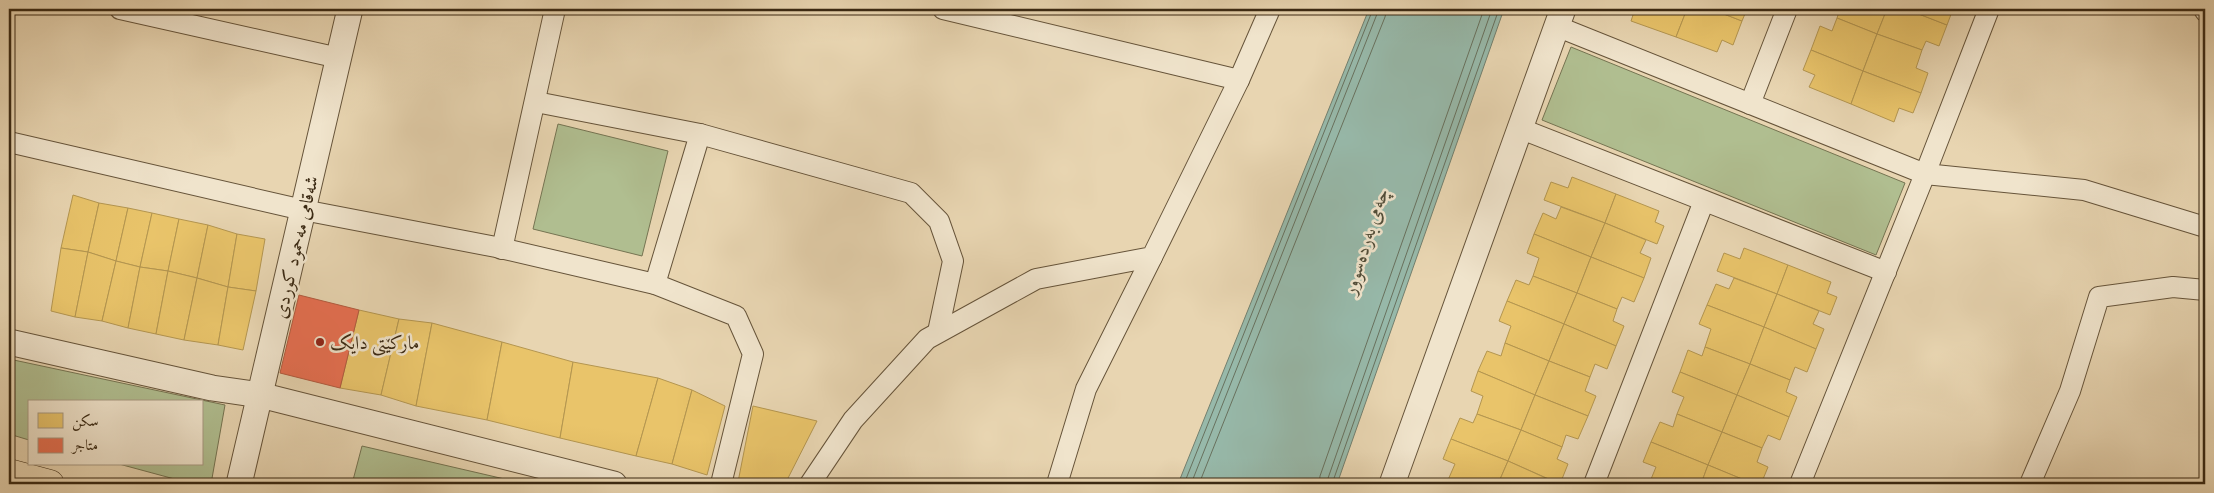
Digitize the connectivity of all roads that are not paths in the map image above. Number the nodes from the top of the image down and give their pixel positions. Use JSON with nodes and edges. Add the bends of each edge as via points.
{"nodes":[{"id":1,"x":120,"y":9,"type":"edge"},
{"id":2,"x":350,"y":9,"type":"edge"},
{"id":3,"x":555,"y":9,"type":"edge"},
{"id":4,"x":943,"y":9,"type":"edge"},
{"id":5,"x":1270,"y":9,"type":"edge"},
{"id":6,"x":1788,"y":9,"type":"edge"},
{"id":7,"x":1989,"y":9,"type":"edge"},
{"id":8,"x":1559,"y":18,"type":"edge"},
{"id":9,"x":339,"y":58,"type":"junction"},
{"id":10,"x":1240,"y":80,"type":"junction"},
{"id":11,"x":536,"y":102,"type":"junction"},
{"id":12,"x":1750,"y":104,"type":"junction"},
{"id":13,"x":1519,"y":128,"type":"junction"},
{"id":14,"x":700,"y":134,"type":"junction"},
{"id":15,"x":9,"y":142,"type":"edge"},
{"id":16,"x":1925,"y":174,"type":"junction"},
{"id":17,"x":1704,"y":201,"type":"junction"},
{"id":18,"x":303,"y":210,"type":"junction"},
{"id":19,"x":2205,"y":226,"type":"edge"},
{"id":20,"x":502,"y":248,"type":"junction"},
{"id":21,"x":1152,"y":258,"type":"junction"},
{"id":22,"x":1886,"y":272,"type":"junction"},
{"id":23,"x":655,"y":284,"type":"junction"},
{"id":24,"x":2205,"y":290,"type":"edge"},
{"id":25,"x":938,"y":332,"type":"junction"},
{"id":26,"x":9,"y":342,"type":"edge"},
{"id":27,"x":260,"y":394,"type":"junction"},
{"id":28,"x":9,"y":473,"type":"edge"},
{"id":29,"x":50,"y":484,"type":"edge"},
{"id":30,"x":239,"y":484,"type":"edge"},
{"id":31,"x":614,"y":484,"type":"edge"},
{"id":32,"x":721,"y":484,"type":"edge"},
{"id":33,"x":810,"y":484,"type":"edge"},
{"id":34,"x":1057,"y":484,"type":"edge"},
{"id":35,"x":1392,"y":484,"type":"edge"},
{"id":36,"x":1594,"y":484,"type":"edge"},
{"id":37,"x":1800,"y":484,"type":"edge"},
{"id":38,"x":2030,"y":484,"type":"edge"}],
"edges":[{"from":1,"to":9,"type":"street"},
{"from":2,"to":9,"type":"street","name":"شەقامی مەحمود کوردی"},
{"from":3,"to":11,"type":"street"},
{"from":4,"to":10,"type":"street"},
{"from":5,"to":10,"type":"street"},
{"from":6,"to":12,"type":"street"},
{"from":7,"to":16,"type":"street"},
{"from":8,"to":12,"type":"street"},
{"from":8,"to":13,"type":"street"},
{"from":9,"to":18,"type":"street","name":"شەقامی مەحمود کوردی"},
{"from":10,"to":21,"type":"street"},
{"from":11,"to":14,"type":"street"},
{"from":11,"to":20,"type":"street"},
{"from":12,"to":16,"type":"street"},
{"from":13,"to":17,"type":"street"},
{"from":13,"to":35,"type":"street"},
{"from":14,"to":23,"type":"street"},
{"from":14,"to":25,"type":"street","via":[[911,193],[939,221],[953,261]]},
{"from":15,"to":18,"type":"street"},
{"from":16,"to":19,"type":"street","via":[[2084,190]]},
{"from":16,"to":22,"type":"street"},
{"from":17,"to":22,"type":"street"},
{"from":17,"to":36,"type":"street"},
{"from":18,"to":20,"type":"street"},
{"from":18,"to":27,"type":"street","name":"شەقامی مەحمود کوردی"},
{"from":20,"to":23,"type":"street"},
{"from":21,"to":25,"type":"street","via":[[1036,279]]},
{"from":21,"to":34,"type":"street","via":[[1086,389]]},
{"from":22,"to":37,"type":"street"},
{"from":23,"to":32,"type":"street","via":[[736,316],[753,354]]},
{"from":24,"to":38,"type":"street","via":[[2173,287],[2099,297],[2070,391]]},
{"from":25,"to":33,"type":"street","via":[[927,339],[853,420]]},
{"from":26,"to":27,"type":"street","via":[[212,388]]},
{"from":27,"to":30,"type":"street","name":"شەقامی مەحمود کوردی"},
{"from":27,"to":31,"type":"street"},
{"from":28,"to":29,"type":"highway"}]}
